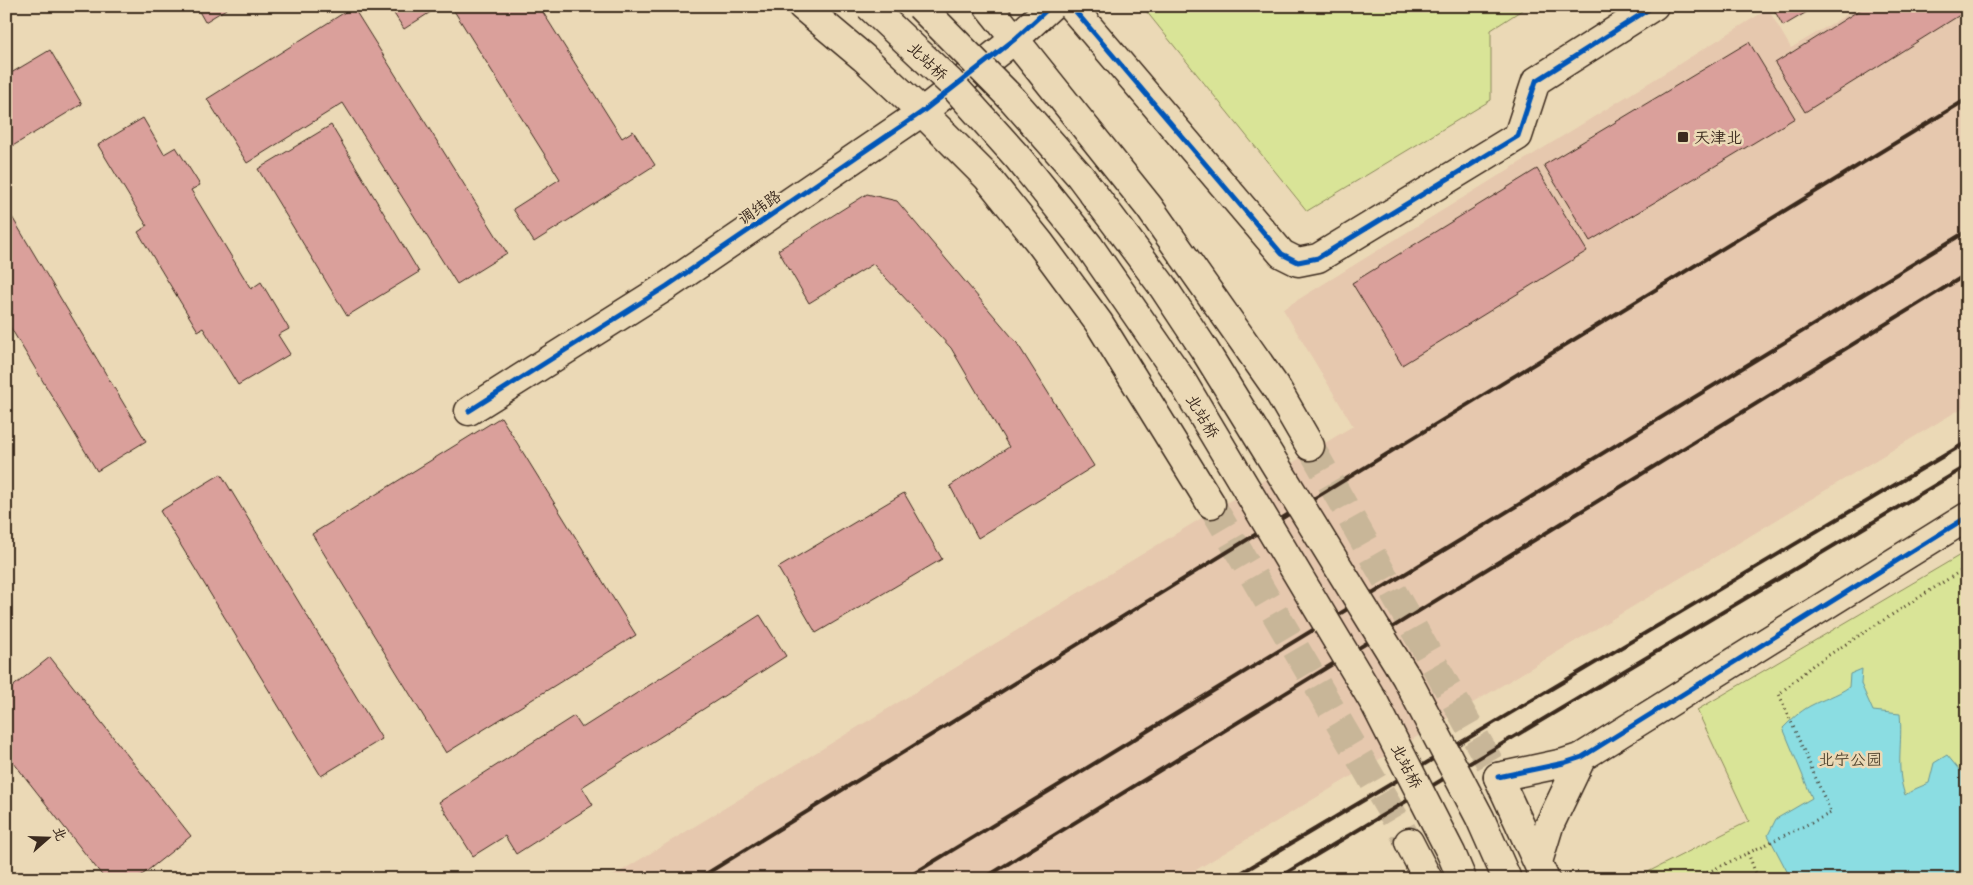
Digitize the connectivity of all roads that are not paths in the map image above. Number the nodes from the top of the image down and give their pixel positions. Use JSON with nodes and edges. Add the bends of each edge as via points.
{"nodes":[{"id":1,"x":802,"y":6,"type":"edge"},
{"id":2,"x":869,"y":6,"type":"edge"},
{"id":3,"x":920,"y":6,"type":"edge"},
{"id":4,"x":988,"y":6,"type":"edge"},
{"id":5,"x":1051,"y":6,"type":"edge"},
{"id":6,"x":1071,"y":6,"type":"edge"},
{"id":7,"x":1654,"y":6,"type":"edge"},
{"id":8,"x":1015,"y":39,"type":"junction"},
{"id":9,"x":922,"y":112,"type":"junction"},
{"id":10,"x":469,"y":411,"type":"dead end"},
{"id":11,"x":1310,"y":446,"type":"tunnel mouth"},
{"id":12,"x":1212,"y":504,"type":"tunnel mouth"},
{"id":13,"x":1967,"y":517,"type":"edge"},
{"id":14,"x":1582,"y":757,"type":"junction"},
{"id":15,"x":1409,"y":842,"type":"tunnel mouth"},
{"id":16,"x":1542,"y":870,"type":"edge"},
{"id":17,"x":1428,"y":879,"type":"edge"},
{"id":18,"x":1462,"y":879,"type":"edge"},
{"id":19,"x":1507,"y":879,"type":"edge"}],
"edges":[{"from":1,"to":9,"type":"main road"},
{"from":2,"to":18,"type":"main road","name":"北站桥","bridge":true,"via":[[950,82],[1019,159],[1089,246],[1179,376],[1375,704]]},
{"from":3,"to":19,"type":"main road","name":"北站桥","bridge":true,"via":[[1013,100],[1080,176],[1163,287],[1406,677],[1480,818]]},
{"from":4,"to":8,"type":"main road"},
{"from":5,"to":8,"type":"main road","name":"调纬路"},
{"from":6,"to":7,"type":"main road","via":[[1282,254],[1298,262],[1318,258],[1518,136],[1536,81]]},
{"from":8,"to":9,"type":"main road","name":"调纬路"},
{"from":8,"to":11,"type":"main road","via":[[1149,207],[1277,389]]},
{"from":9,"to":10,"type":"main road","name":"调纬路","via":[[666,286]]},
{"from":9,"to":12,"type":"main road","via":[[987,178],[1040,243],[1099,323]]},
{"from":13,"to":14,"type":"main road"},
{"from":14,"to":16,"type":"main road","via":[[1549,826]]},
{"from":14,"to":16,"type":"main road","via":[[1498,777]]},
{"from":15,"to":17,"type":"main road"}]}
